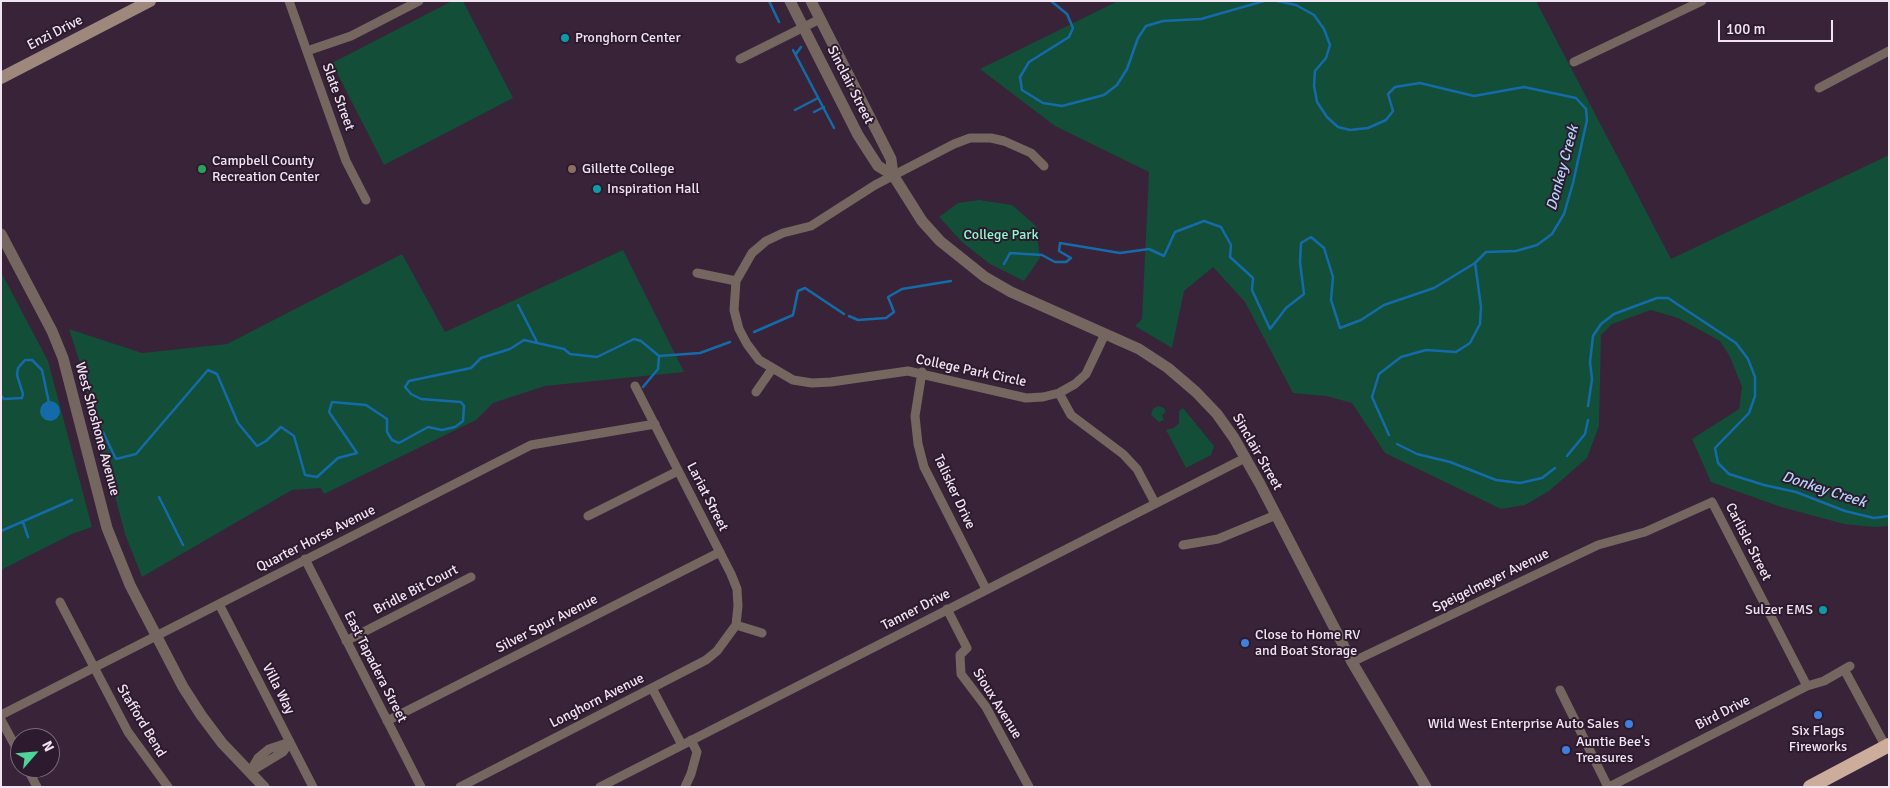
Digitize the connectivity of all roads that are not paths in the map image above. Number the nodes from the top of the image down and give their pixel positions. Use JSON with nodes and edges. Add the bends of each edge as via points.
{"nodes":[{"id":1,"x":150,"y":1,"type":"edge"},
{"id":2,"x":289,"y":1,"type":"edge"},
{"id":3,"x":419,"y":1,"type":"edge"},
{"id":4,"x":790,"y":1,"type":"edge"},
{"id":5,"x":811,"y":1,"type":"edge"},
{"id":6,"x":1702,"y":1,"type":"edge"},
{"id":7,"x":820,"y":19,"type":"junction"},
{"id":8,"x":803,"y":28,"type":"junction"},
{"id":9,"x":307,"y":51,"type":"junction"},
{"id":10,"x":1889,"y":52,"type":"edge"},
{"id":11,"x":740,"y":59,"type":"dead end"},
{"id":12,"x":1574,"y":62,"type":"dead end"},
{"id":13,"x":1,"y":78,"type":"edge"},
{"id":14,"x":1819,"y":88,"type":"dead end"},
{"id":15,"x":1044,"y":166,"type":"dead end"},
{"id":16,"x":893,"y":175,"type":"junction"},
{"id":17,"x":366,"y":200,"type":"dead end"},
{"id":18,"x":1,"y":234,"type":"edge"},
{"id":19,"x":698,"y":274,"type":"dead end"},
{"id":20,"x":736,"y":281,"type":"junction"},
{"id":21,"x":1105,"y":334,"type":"junction"},
{"id":22,"x":772,"y":369,"type":"junction"},
{"id":23,"x":922,"y":372,"type":"junction"},
{"id":24,"x":635,"y":386,"type":"dead end"},
{"id":25,"x":756,"y":392,"type":"dead end"},
{"id":26,"x":1058,"y":393,"type":"junction"},
{"id":27,"x":655,"y":424,"type":"junction"},
{"id":28,"x":1245,"y":458,"type":"junction"},
{"id":29,"x":678,"y":471,"type":"junction"},
{"id":30,"x":1155,"y":504,"type":"junction"},
{"id":31,"x":1276,"y":515,"type":"junction"},
{"id":32,"x":588,"y":516,"type":"dead end"},
{"id":33,"x":1645,"y":532,"type":"joint"},
{"id":34,"x":1183,"y":545,"type":"dead end"},
{"id":35,"x":720,"y":552,"type":"junction"},
{"id":36,"x":305,"y":559,"type":"junction"},
{"id":37,"x":471,"y":577,"type":"dead end"},
{"id":38,"x":986,"y":589,"type":"junction"},
{"id":39,"x":60,"y":602,"type":"dead end"},
{"id":40,"x":219,"y":604,"type":"junction"},
{"id":41,"x":947,"y":609,"type":"junction"},
{"id":42,"x":736,"y":625,"type":"junction"},
{"id":43,"x":762,"y":633,"type":"dead end"},
{"id":44,"x":156,"y":635,"type":"junction"},
{"id":45,"x":346,"y":641,"type":"junction"},
{"id":46,"x":1352,"y":662,"type":"junction"},
{"id":47,"x":94,"y":667,"type":"junction"},
{"id":48,"x":1807,"y":686,"type":"junction"},
{"id":49,"x":652,"y":688,"type":"junction"},
{"id":50,"x":1560,"y":690,"type":"dead end"},
{"id":51,"x":1,"y":715,"type":"edge"},
{"id":52,"x":1,"y":720,"type":"edge"},
{"id":53,"x":387,"y":722,"type":"junction"},
{"id":54,"x":10,"y":737,"type":"edge"},
{"id":55,"x":691,"y":740,"type":"junction"},
{"id":56,"x":290,"y":742,"type":"junction"},
{"id":57,"x":682,"y":744,"type":"junction"},
{"id":58,"x":1887,"y":746,"type":"edge"},
{"id":59,"x":250,"y":772,"type":"junction"},
{"id":60,"x":168,"y":787,"type":"edge"},
{"id":61,"x":264,"y":787,"type":"edge"},
{"id":62,"x":313,"y":787,"type":"edge"},
{"id":63,"x":421,"y":787,"type":"edge"},
{"id":64,"x":460,"y":787,"type":"edge"},
{"id":65,"x":600,"y":787,"type":"edge"},
{"id":66,"x":685,"y":787,"type":"edge"},
{"id":67,"x":1028,"y":787,"type":"edge"},
{"id":68,"x":1426,"y":787,"type":"edge"},
{"id":69,"x":1609,"y":787,"type":"edge"},
{"id":70,"x":1810,"y":787,"type":"edge"}],
"edges":[{"from":1,"to":13,"type":"main road","name":"Enzi Drive"},
{"from":2,"to":9,"type":"street","name":"Slate Street"},
{"from":3,"to":9,"type":"street","via":[[351,36]]},
{"from":4,"to":8,"type":"street","name":"Sinclair Street"},
{"from":5,"to":7,"type":"street","name":"Sinclair Street"},
{"from":6,"to":12,"type":"street"},
{"from":7,"to":8,"type":"street"},
{"from":7,"to":16,"type":"street","name":"Sinclair Street","via":[[891,159]]},
{"from":8,"to":11,"type":"street"},
{"from":8,"to":16,"type":"street","name":"Sinclair Street","via":[[858,135],[878,166]]},
{"from":9,"to":17,"type":"street","name":"Slate Street","via":[[346,161]]},
{"from":10,"to":14,"type":"street"},
{"from":15,"to":16,"type":"street","name":"College Park Circle","via":[[1030,153],[1004,141],[970,138]]},
{"from":16,"to":20,"type":"street","name":"College Park Circle","via":[[811,226],[766,241],[752,253]]},
{"from":16,"to":21,"type":"street","name":"Sinclair Street","via":[[922,222],[985,277]]},
{"from":18,"to":44,"type":"street","name":"West Shoshone Avenue","via":[[63,358],[107,528],[130,585]]},
{"from":19,"to":20,"type":"street"},
{"from":20,"to":22,"type":"street","name":"College Park Circle","via":[[734,310],[739,328],[755,355]]},
{"from":21,"to":26,"type":"street","name":"College Park Circle","via":[[1086,374]]},
{"from":21,"to":28,"type":"street","name":"Sinclair Street","via":[[1139,349],[1196,392],[1217,414]]},
{"from":22,"to":23,"type":"street","name":"College Park Circle","via":[[793,380],[812,383],[887,372]]},
{"from":22,"to":25,"type":"street"},
{"from":23,"to":26,"type":"street","name":"College Park Circle","via":[[1026,398]]},
{"from":23,"to":38,"type":"street","name":"Talisker Drive","via":[[915,416],[924,467]]},
{"from":24,"to":27,"type":"street","name":"Lariat Street"},
{"from":26,"to":30,"type":"street","via":[[1071,415],[1123,454],[1137,469]]},
{"from":27,"to":29,"type":"street","name":"Lariat Street"},
{"from":27,"to":36,"type":"street","name":"Quarter Horse Avenue","via":[[530,445]]},
{"from":28,"to":30,"type":"street","name":"Tanner Drive"},
{"from":28,"to":31,"type":"street","name":"Sinclair Street"},
{"from":29,"to":32,"type":"street"},
{"from":29,"to":35,"type":"street","name":"Lariat Street"},
{"from":30,"to":38,"type":"street","name":"Tanner Drive"},
{"from":31,"to":34,"type":"street","via":[[1218,539]]},
{"from":31,"to":46,"type":"street","name":"Sinclair Street"},
{"from":33,"to":46,"type":"street","name":"Speigelmeyer Avenue","via":[[1598,545]]},
{"from":33,"to":48,"type":"street","name":"Carlisle Street","via":[[1712,502]]},
{"from":35,"to":42,"type":"street","name":"Lariat Street","via":[[737,589]]},
{"from":35,"to":53,"type":"street","name":"Silver Spur Avenue"},
{"from":36,"to":40,"type":"street","name":"Quarter Horse Avenue"},
{"from":36,"to":45,"type":"street","name":"East Tapadera Street"},
{"from":37,"to":45,"type":"street","name":"Bridle Bit Court"},
{"from":38,"to":41,"type":"street","name":"Tanner Drive"},
{"from":39,"to":47,"type":"street","name":"Stafford Bend"},
{"from":40,"to":44,"type":"street","name":"Quarter Horse Avenue"},
{"from":40,"to":56,"type":"street","name":"Villa Way"},
{"from":41,"to":55,"type":"street","name":"Tanner Drive"},
{"from":41,"to":67,"type":"street","name":"Sioux Avenue","via":[[967,648],[960,655],[961,674],[990,715]]},
{"from":42,"to":43,"type":"street"},
{"from":42,"to":49,"type":"street","name":"Longhorn Avenue","via":[[706,660]]},
{"from":44,"to":47,"type":"street","name":"Quarter Horse Avenue"},
{"from":44,"to":59,"type":"street","name":"West Shoshone Avenue","via":[[201,715]]},
{"from":45,"to":53,"type":"street","name":"East Tapadera Street"},
{"from":46,"to":68,"type":"street","name":"Sinclair Street"},
{"from":47,"to":51,"type":"street","name":"Quarter Horse Avenue"},
{"from":47,"to":60,"type":"street","name":"Stafford Bend","via":[[128,732]]},
{"from":48,"to":58,"type":"street","name":"Bird Drive","via":[[1816,685],[1848,668]]},
{"from":48,"to":69,"type":"street","name":"Bird Drive"},
{"from":49,"to":57,"type":"street"},
{"from":49,"to":64,"type":"street","name":"Longhorn Avenue"},
{"from":50,"to":69,"type":"street"},
{"from":52,"to":54,"type":"street"},
{"from":53,"to":63,"type":"street","name":"East Tapadera Street"},
{"from":55,"to":57,"type":"street","name":"Tanner Drive"},
{"from":55,"to":66,"type":"street","via":[[697,752]]},
{"from":56,"to":59,"type":"street","via":[[282,752]]},
{"from":56,"to":62,"type":"street","name":"Villa Way"},
{"from":57,"to":65,"type":"street","name":"Tanner Drive"},
{"from":58,"to":70,"type":"highway"},
{"from":59,"to":61,"type":"street","name":"West Shoshone Avenue"}]}
